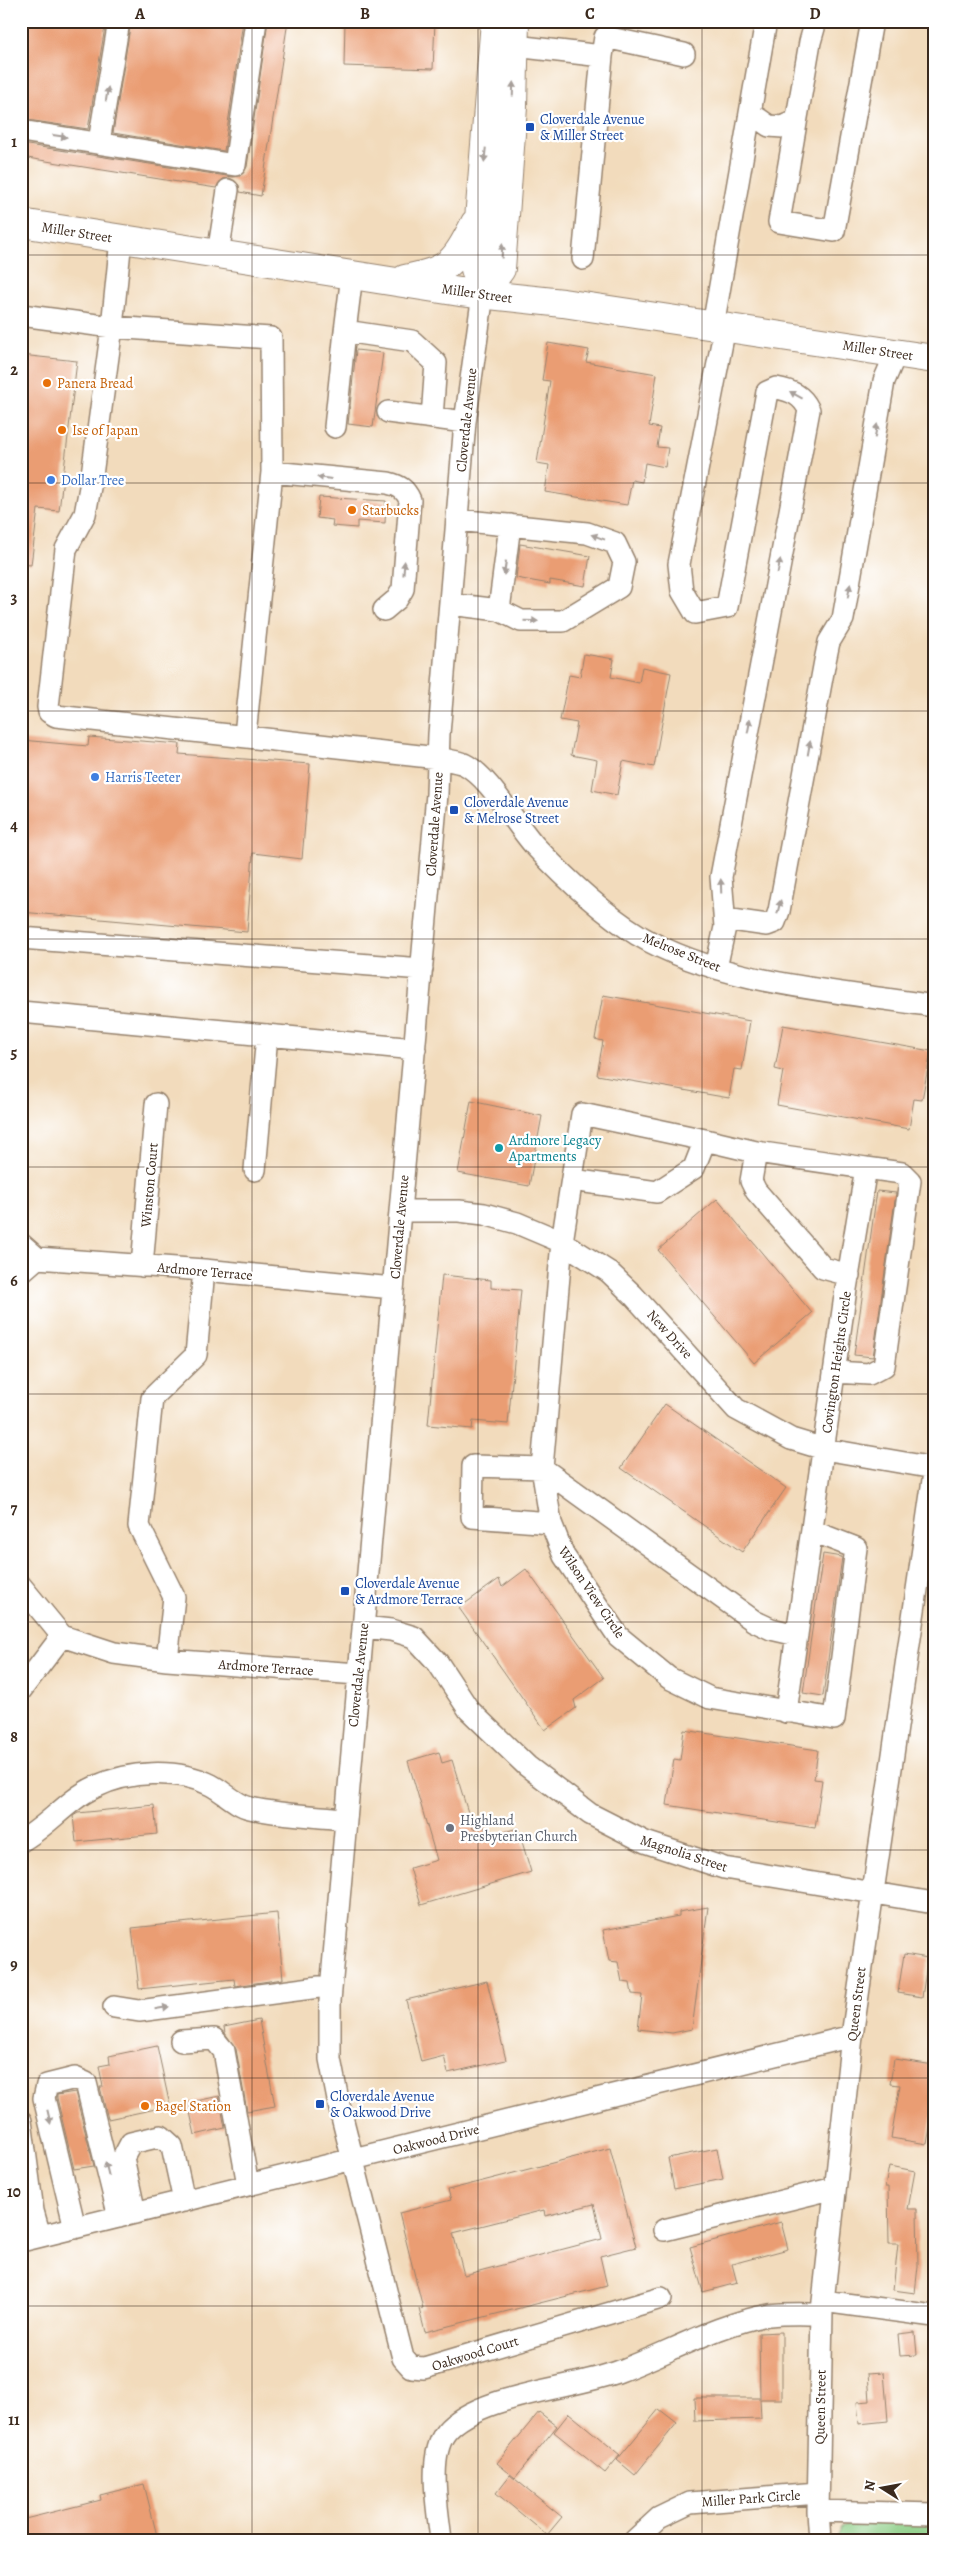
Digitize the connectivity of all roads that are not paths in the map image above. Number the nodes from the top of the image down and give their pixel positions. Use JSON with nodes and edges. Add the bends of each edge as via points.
{"nodes":[{"id":1,"x":119,"y":21,"type":"edge"},
{"id":2,"x":256,"y":21,"type":"edge"},
{"id":3,"x":495,"y":21,"type":"edge"},
{"id":4,"x":766,"y":21,"type":"edge"},
{"id":5,"x":816,"y":21,"type":"edge"},
{"id":6,"x":872,"y":21,"type":"edge"},
{"id":7,"x":515,"y":34,"type":"edge"},
{"id":8,"x":684,"y":54,"type":"dead end"},
{"id":9,"x":602,"y":56,"type":"junction"},
{"id":10,"x":754,"y":119,"type":"junction"},
{"id":11,"x":791,"y":124,"type":"junction"},
{"id":12,"x":21,"y":131,"type":"edge"},
{"id":13,"x":99,"y":142,"type":"junction"},
{"id":14,"x":228,"y":190,"type":"dead end"},
{"id":15,"x":479,"y":214,"type":"junction"},
{"id":16,"x":21,"y":223,"type":"edge"},
{"id":17,"x":121,"y":239,"type":"junction"},
{"id":18,"x":218,"y":254,"type":"junction"},
{"id":19,"x":583,"y":259,"type":"dead end"},
{"id":20,"x":352,"y":275,"type":"junction"},
{"id":21,"x":393,"y":281,"type":"junction"},
{"id":22,"x":483,"y":294,"type":"junction"},
{"id":23,"x":21,"y":315,"type":"edge"},
{"id":24,"x":719,"y":326,"type":"junction"},
{"id":25,"x":112,"y":327,"type":"junction"},
{"id":26,"x":345,"y":331,"type":"junction"},
{"id":27,"x":896,"y":353,"type":"junction"},
{"id":28,"x":934,"y":359,"type":"edge"},
{"id":29,"x":388,"y":412,"type":"dead end"},
{"id":30,"x":432,"y":418,"type":"junction"},
{"id":31,"x":465,"y":422,"type":"junction"},
{"id":32,"x":335,"y":427,"type":"dead end"},
{"id":33,"x":272,"y":472,"type":"junction"},
{"id":34,"x":457,"y":520,"type":"junction"},
{"id":35,"x":510,"y":525,"type":"junction"},
{"id":36,"x":450,"y":604,"type":"junction"},
{"id":37,"x":384,"y":610,"type":"dead end"},
{"id":38,"x":499,"y":610,"type":"junction"},
{"id":39,"x":245,"y":735,"type":"junction"},
{"id":40,"x":438,"y":758,"type":"junction"},
{"id":41,"x":725,"y":919,"type":"junction"},
{"id":42,"x":21,"y":938,"type":"edge"},
{"id":43,"x":716,"y":968,"type":"junction"},
{"id":44,"x":422,"y":969,"type":"junction"},
{"id":45,"x":934,"y":1006,"type":"edge"},
{"id":46,"x":21,"y":1012,"type":"edge"},
{"id":47,"x":267,"y":1035,"type":"junction"},
{"id":48,"x":415,"y":1049,"type":"junction"},
{"id":49,"x":156,"y":1104,"type":"dead end"},
{"id":50,"x":705,"y":1140,"type":"junction"},
{"id":51,"x":756,"y":1152,"type":"junction"},
{"id":52,"x":866,"y":1168,"type":"junction"},
{"id":53,"x":255,"y":1170,"type":"dead end"},
{"id":54,"x":572,"y":1180,"type":"junction"},
{"id":55,"x":401,"y":1211,"type":"junction"},
{"id":56,"x":562,"y":1242,"type":"junction"},
{"id":57,"x":21,"y":1244,"type":"edge"},
{"id":58,"x":29,"y":1265,"type":"edge"},
{"id":59,"x":142,"y":1266,"type":"junction"},
{"id":60,"x":204,"y":1270,"type":"junction"},
{"id":61,"x":849,"y":1275,"type":"junction"},
{"id":62,"x":393,"y":1288,"type":"junction"},
{"id":63,"x":834,"y":1372,"type":"junction"},
{"id":64,"x":824,"y":1450,"type":"junction"},
{"id":65,"x":542,"y":1468,"type":"junction"},
{"id":66,"x":934,"y":1468,"type":"edge"},
{"id":67,"x":934,"y":1473,"type":"edge"},
{"id":68,"x":551,"y":1523,"type":"junction"},
{"id":69,"x":812,"y":1531,"type":"junction"},
{"id":70,"x":21,"y":1586,"type":"edge"},
{"id":71,"x":363,"y":1627,"type":"junction"},
{"id":72,"x":797,"y":1635,"type":"junction"},
{"id":73,"x":62,"y":1636,"type":"junction"},
{"id":74,"x":168,"y":1660,"type":"junction"},
{"id":75,"x":358,"y":1674,"type":"junction"},
{"id":76,"x":21,"y":1690,"type":"edge"},
{"id":77,"x":786,"y":1712,"type":"junction"},
{"id":78,"x":345,"y":1819,"type":"junction"},
{"id":79,"x":21,"y":1841,"type":"edge"},
{"id":80,"x":872,"y":1893,"type":"junction"},
{"id":81,"x":934,"y":1903,"type":"edge"},
{"id":82,"x":331,"y":1988,"type":"junction"},
{"id":83,"x":114,"y":2007,"type":"dead end"},
{"id":84,"x":852,"y":2036,"type":"junction"},
{"id":85,"x":181,"y":2041,"type":"dead end"},
{"id":86,"x":21,"y":2121,"type":"edge"},
{"id":87,"x":354,"y":2159,"type":"junction"},
{"id":88,"x":248,"y":2185,"type":"junction"},
{"id":89,"x":836,"y":2188,"type":"junction"},
{"id":90,"x":184,"y":2201,"type":"junction"},
{"id":91,"x":127,"y":2215,"type":"junction"},
{"id":92,"x":75,"y":2228,"type":"junction"},
{"id":93,"x":664,"y":2230,"type":"dead end"},
{"id":94,"x":31,"y":2238,"type":"edge"},
{"id":95,"x":661,"y":2298,"type":"dead end"},
{"id":96,"x":822,"y":2308,"type":"junction"},
{"id":97,"x":934,"y":2316,"type":"edge"},
{"id":98,"x":818,"y":2502,"type":"junction"},
{"id":99,"x":934,"y":2514,"type":"edge"},
{"id":100,"x":441,"y":2540,"type":"edge"},
{"id":101,"x":635,"y":2540,"type":"edge"},
{"id":102,"x":820,"y":2540,"type":"edge"}],
"edges":[{"from":13,"to":1,"type":"street","one_way":true},
{"from":2,"to":13,"type":"street","via":[[234,165]]},
{"from":3,"to":15,"type":"main road","name":"Cloverdale Avenue","one_way":true},
{"from":4,"to":10,"type":"street"},
{"from":5,"to":11,"type":"street"},
{"from":6,"to":11,"type":"street","via":[[834,231],[779,222]]},
{"from":7,"to":9,"type":"street"},
{"from":22,"to":7,"type":"main road","name":"Cloverdale Avenue","one_way":true,"via":[[501,269]]},
{"from":8,"to":9,"type":"street","via":[[605,37]]},
{"from":9,"to":19,"type":"street"},
{"from":10,"to":11,"type":"street","via":[[769,126]]},
{"from":10,"to":24,"type":"street"},
{"from":12,"to":13,"type":"street","one_way":true},
{"from":14,"to":18,"type":"street"},
{"from":15,"to":21,"type":"main road","via":[[461,252],[447,266],[432,274]]},
{"from":15,"to":22,"type":"main road","name":"Cloverdale Avenue","via":[[476,269]]},
{"from":16,"to":17,"type":"main road","name":"Miller Street"},
{"from":17,"to":18,"type":"main road","name":"Miller Street"},
{"from":17,"to":25,"type":"street"},
{"from":18,"to":20,"type":"main road","name":"Miller Street"},
{"from":20,"to":21,"type":"main road","name":"Miller Street"},
{"from":20,"to":26,"type":"street"},
{"from":21,"to":22,"type":"main road","name":"Miller Street"},
{"from":22,"to":24,"type":"main road","name":"Miller Street"},
{"from":22,"to":31,"type":"street","name":"Cloverdale Avenue"},
{"from":23,"to":25,"type":"street"},
{"from":24,"to":27,"type":"main road","name":"Miller Street"},
{"from":41,"to":24,"type":"street","one_way":true,"via":[[721,877],[809,410],[804,400],[795,394],[776,388],[767,392],[727,607],[695,613],[682,591],[679,564]]},
{"from":25,"to":33,"type":"street","via":[[271,338]]},
{"from":25,"to":39,"type":"street","name":"Melrose Street","via":[[85,514],[66,548],[49,712],[56,716]]},
{"from":26,"to":30,"type":"street","via":[[412,340],[436,363]]},
{"from":26,"to":32,"type":"street"},
{"from":27,"to":28,"type":"main road","name":"Miller Street"},
{"from":41,"to":27,"type":"street","one_way":true,"via":[[767,925],[775,922],[779,911],[829,642],[843,620],[882,389]]},
{"from":29,"to":30,"type":"street"},
{"from":30,"to":31,"type":"street"},
{"from":31,"to":34,"type":"street","name":"Cloverdale Avenue"},
{"from":37,"to":33,"type":"street","one_way":true,"via":[[397,599],[402,589],[410,500],[406,493],[399,486],[388,483]]},
{"from":33,"to":39,"type":"street"},
{"from":34,"to":35,"type":"street"},
{"from":34,"to":36,"type":"street","name":"Cloverdale Avenue"},
{"from":35,"to":38,"type":"street","one_way":true},
{"from":38,"to":35,"type":"street","one_way":true,"via":[[521,621],[562,621],[619,587],[624,562],[615,543],[587,533]]},
{"from":36,"to":38,"type":"street"},
{"from":36,"to":40,"type":"street","name":"Cloverdale Avenue"},
{"from":39,"to":40,"type":"street","name":"Melrose Street"},
{"from":40,"to":43,"type":"street","name":"Melrose Street","via":[[464,764],[480,776],[535,846],[604,911],[639,935]]},
{"from":40,"to":44,"type":"street","name":"Cloverdale Avenue"},
{"from":41,"to":43,"type":"street"},
{"from":42,"to":44,"type":"street"},
{"from":43,"to":45,"type":"street","name":"Melrose Street","via":[[760,979]]},
{"from":44,"to":48,"type":"street","name":"Cloverdale Avenue"},
{"from":46,"to":47,"type":"street"},
{"from":47,"to":48,"type":"street"},
{"from":47,"to":53,"type":"street"},
{"from":48,"to":55,"type":"street","name":"Cloverdale Avenue"},
{"from":49,"to":59,"type":"street","name":"Winston Court"},
{"from":50,"to":51,"type":"street"},
{"from":50,"to":54,"type":"street","via":[[694,1168],[657,1192]]},
{"from":50,"to":54,"type":"street","via":[[582,1114]]},
{"from":51,"to":52,"type":"street"},
{"from":51,"to":61,"type":"street","name":"Covington Heights Circle","via":[[751,1182],[756,1191],[823,1268]]},
{"from":52,"to":61,"type":"street","name":"Covington Heights Circle"},
{"from":52,"to":63,"type":"street","via":[[902,1173],[910,1181],[884,1366],[869,1374]]},
{"from":54,"to":56,"type":"street"},
{"from":55,"to":56,"type":"street","name":"New Drive","via":[[459,1210],[484,1214],[517,1223]]},
{"from":55,"to":62,"type":"street","name":"Cloverdale Avenue"},
{"from":56,"to":64,"type":"street","name":"New Drive","via":[[601,1267],[633,1295],[736,1409],[790,1439]]},
{"from":56,"to":65,"type":"street","name":"Wilson View Circle"},
{"from":57,"to":58,"type":"street"},
{"from":58,"to":59,"type":"street","name":"Ardmore Terrace"},
{"from":59,"to":60,"type":"street","name":"Ardmore Terrace"},
{"from":60,"to":62,"type":"street","name":"Ardmore Terrace"},
{"from":60,"to":74,"type":"street","via":[[196,1355],[152,1398],[139,1526],[174,1597]]},
{"from":61,"to":63,"type":"street","name":"Covington Heights Circle"},
{"from":62,"to":71,"type":"street","name":"Cloverdale Avenue"},
{"from":63,"to":64,"type":"street","name":"Covington Heights Circle"},
{"from":64,"to":66,"type":"street","name":"New Drive"},
{"from":64,"to":69,"type":"street"},
{"from":65,"to":68,"type":"street","name":"Wilson View Circle"},
{"from":65,"to":68,"type":"street","via":[[473,1466],[472,1517]]},
{"from":65,"to":72,"type":"street","via":[[754,1621]]},
{"from":67,"to":80,"type":"street","name":"Queen Street"},
{"from":68,"to":77,"type":"street","name":"Wilson View Circle","via":[[564,1556],[618,1636],[662,1672],[710,1698]]},
{"from":69,"to":72,"type":"street"},
{"from":69,"to":77,"type":"street","name":"Wilson View Circle","via":[[856,1548],[834,1719]]},
{"from":70,"to":73,"type":"street"},
{"from":71,"to":75,"type":"street","name":"Cloverdale Avenue"},
{"from":71,"to":80,"type":"street","name":"Magnolia Street","via":[[414,1637],[438,1663],[475,1716],[527,1766],[598,1818],[645,1842],[724,1868]]},
{"from":72,"to":77,"type":"street"},
{"from":73,"to":74,"type":"street","name":"Ardmore Terrace","via":[[114,1653]]},
{"from":73,"to":76,"type":"street"},
{"from":74,"to":75,"type":"street","name":"Ardmore Terrace"},
{"from":75,"to":78,"type":"street","name":"Cloverdale Avenue"},
{"from":78,"to":79,"type":"street","via":[[248,1808],[209,1784],[181,1776],[150,1774],[121,1777],[95,1787],[70,1802]]},
{"from":78,"to":82,"type":"street","name":"Cloverdale Avenue"},
{"from":80,"to":81,"type":"street","name":"Magnolia Street"},
{"from":80,"to":84,"type":"street","name":"Queen Street"},
{"from":83,"to":82,"type":"street","one_way":true,"via":[[139,2011]]},
{"from":82,"to":87,"type":"street","name":"Cloverdale Avenue","via":[[330,2058]]},
{"from":84,"to":87,"type":"street","name":"Oakwood Drive"},
{"from":84,"to":89,"type":"street","name":"Queen Street"},
{"from":85,"to":88,"type":"street","via":[[214,2039],[224,2051]]},
{"from":86,"to":94,"type":"street","via":[[33,2211]]},
{"from":87,"to":88,"type":"street","name":"Oakwood Drive"},
{"from":87,"to":95,"type":"street","name":"Oakwood Court","via":[[403,2358],[411,2367],[424,2368]]},
{"from":88,"to":90,"type":"street","name":"Oakwood Drive"},
{"from":89,"to":93,"type":"street"},
{"from":89,"to":96,"type":"street","name":"Queen Street"},
{"from":90,"to":91,"type":"street","name":"Oakwood Drive"},
{"from":90,"to":91,"type":"street","via":[[172,2146],[162,2136],[131,2143],[122,2158]]},
{"from":91,"to":92,"type":"street","name":"Oakwood Drive"},
{"from":91,"to":92,"type":"street","one_way":true,"via":[[86,2083],[76,2078],[47,2085],[44,2098]]},
{"from":92,"to":94,"type":"street","name":"Oakwood Drive"},
{"from":96,"to":97,"type":"street"},
{"from":96,"to":98,"type":"street","name":"Queen Street"},
{"from":96,"to":100,"type":"street","via":[[744,2322],[620,2372],[478,2409],[456,2422],[438,2447],[436,2462]]},
{"from":98,"to":99,"type":"street","name":"Miller Park Circle"},
{"from":98,"to":101,"type":"street","name":"Miller Park Circle","via":[[690,2502],[659,2518]]},
{"from":98,"to":102,"type":"street","name":"Queen Street"}]}
